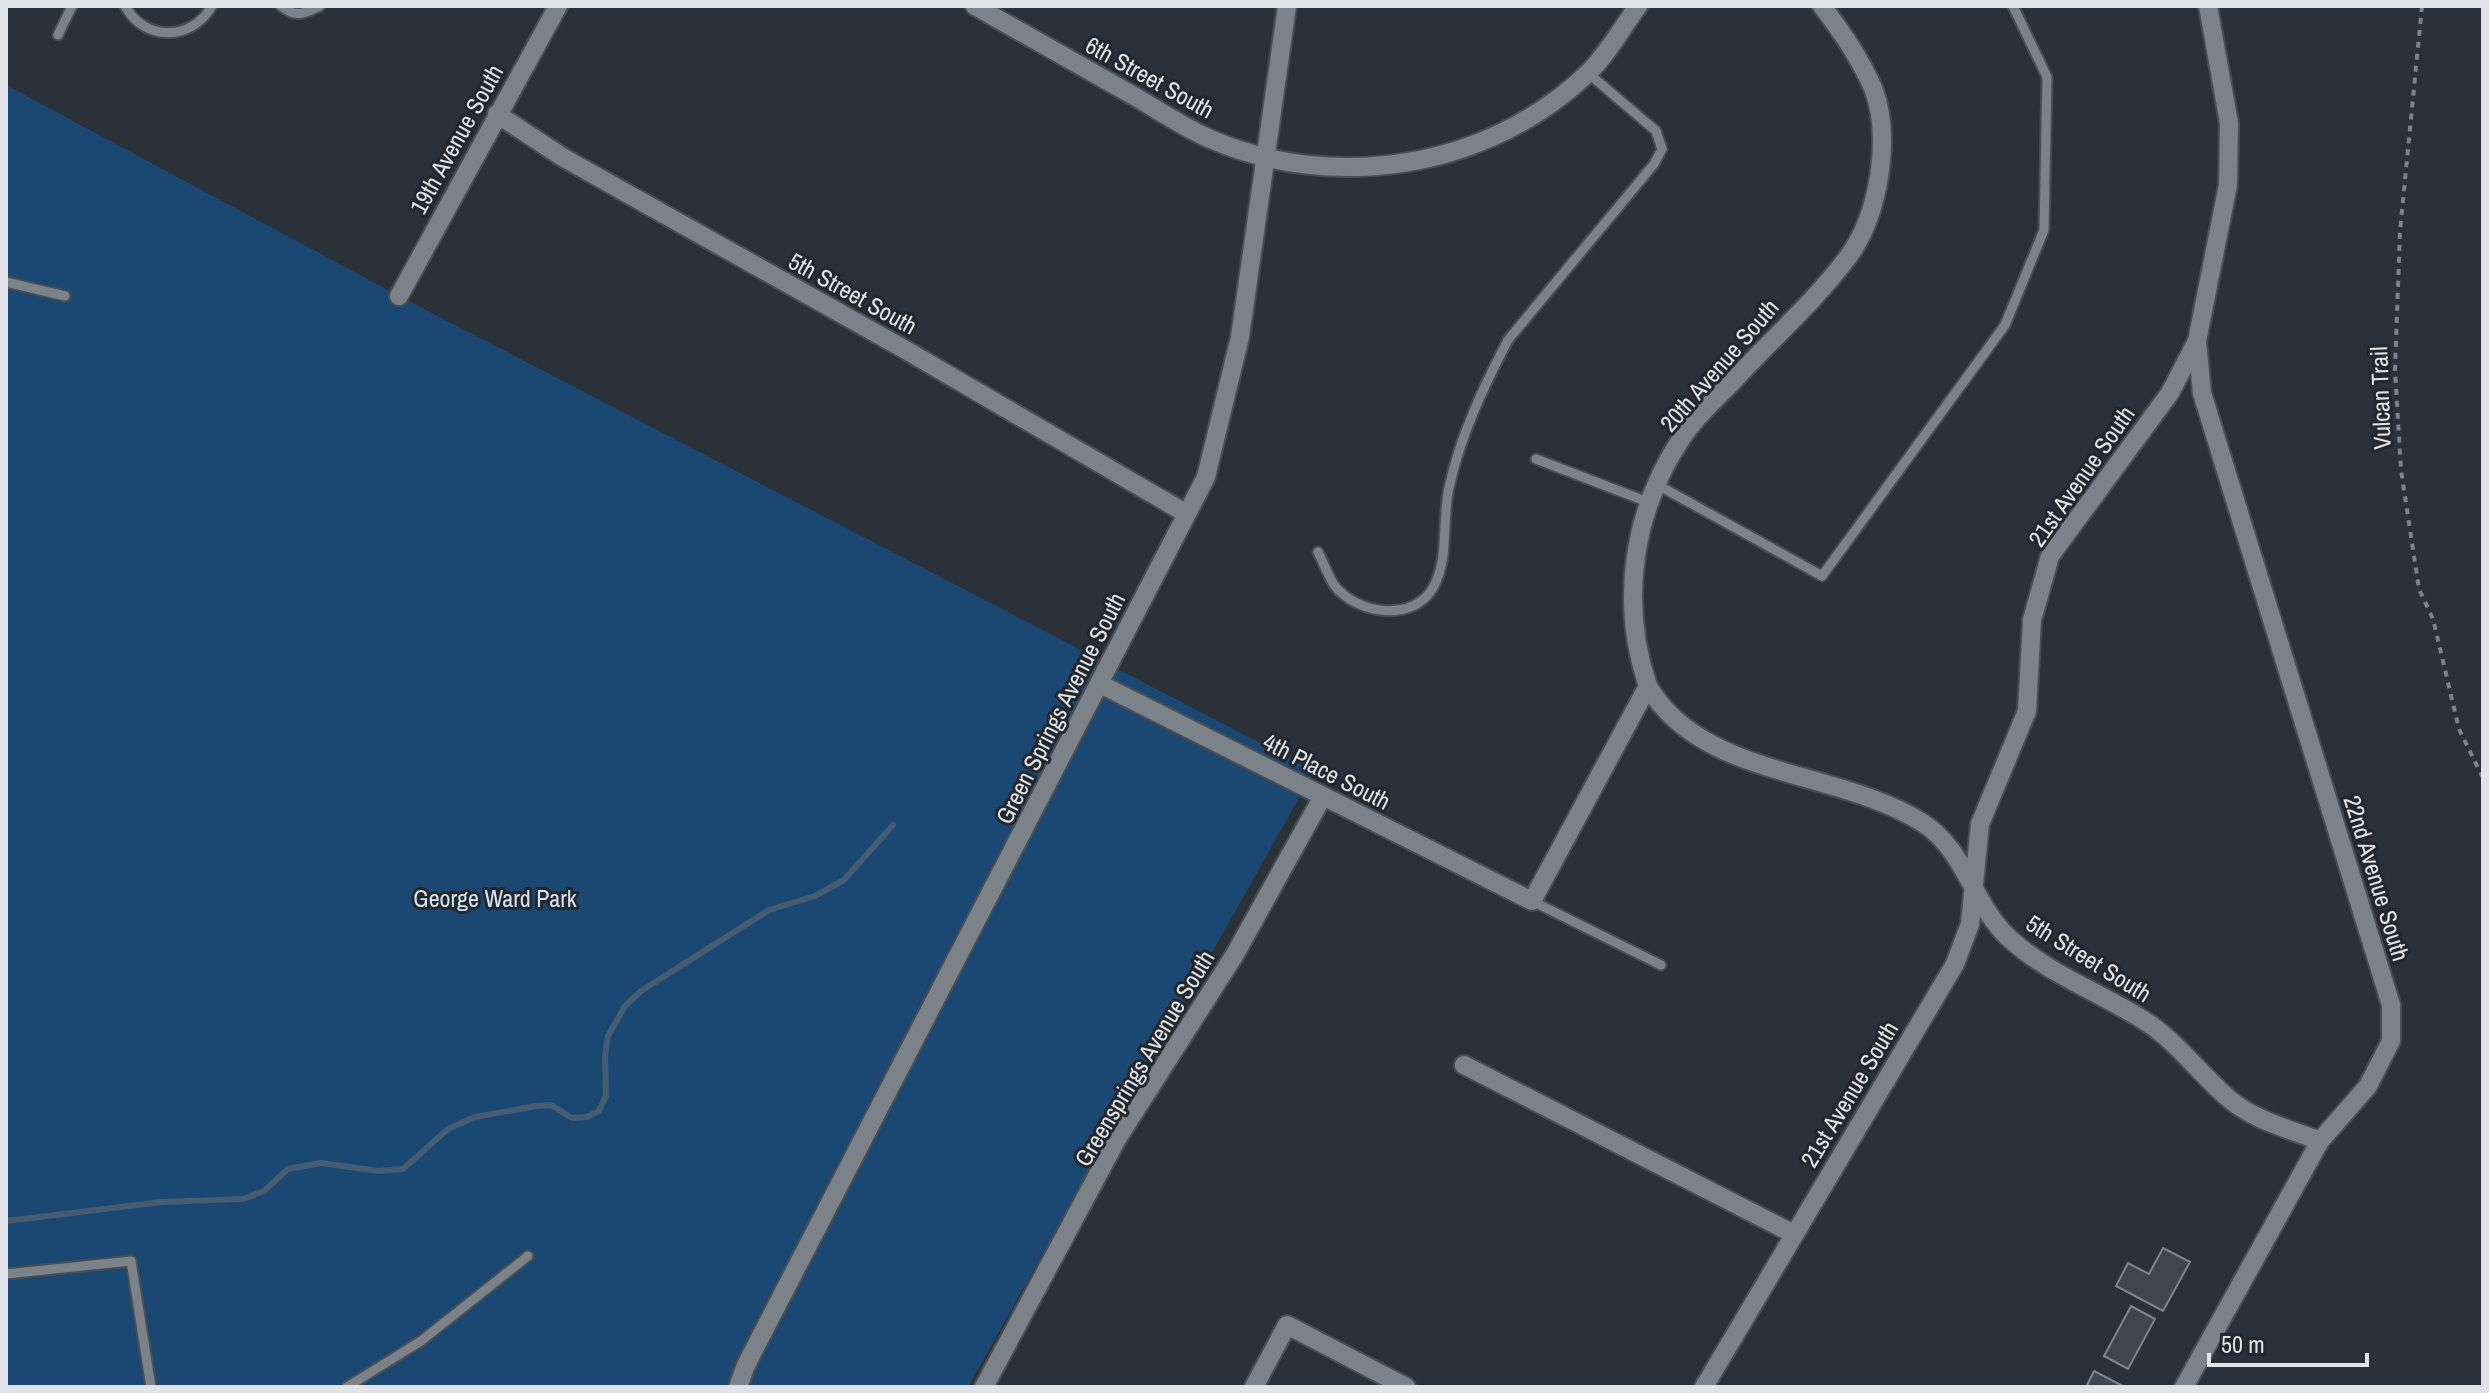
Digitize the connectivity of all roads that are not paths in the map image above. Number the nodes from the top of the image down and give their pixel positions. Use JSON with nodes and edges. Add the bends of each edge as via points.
{"nodes":[{"id":1,"x":72,"y":6,"type":"edge"},
{"id":2,"x":125,"y":6,"type":"edge"},
{"id":3,"x":212,"y":6,"type":"edge"},
{"id":4,"x":281,"y":6,"type":"edge"},
{"id":5,"x":320,"y":6,"type":"edge"},
{"id":6,"x":558,"y":6,"type":"edge"},
{"id":7,"x":975,"y":6,"type":"edge"},
{"id":8,"x":1287,"y":6,"type":"edge"},
{"id":9,"x":1638,"y":6,"type":"edge"},
{"id":10,"x":1822,"y":6,"type":"edge"},
{"id":11,"x":2013,"y":6,"type":"edge"},
{"id":12,"x":2208,"y":6,"type":"edge"},
{"id":13,"x":58,"y":35,"type":"dead end"},
{"id":14,"x":1588,"y":73,"type":"junction"},
{"id":15,"x":497,"y":114,"type":"junction"},
{"id":16,"x":1264,"y":157,"type":"junction"},
{"id":17,"x":6,"y":282,"type":"edge"},
{"id":18,"x":65,"y":296,"type":"dead end"},
{"id":19,"x":399,"y":296,"type":"dead end"},
{"id":20,"x":2197,"y":341,"type":"junction"},
{"id":21,"x":1536,"y":459,"type":"dead end"},
{"id":22,"x":1656,"y":484,"type":"junction"},
{"id":23,"x":1648,"y":502,"type":"junction"},
{"id":24,"x":1187,"y":514,"type":"junction"},
{"id":25,"x":1318,"y":552,"type":"dead end"},
{"id":26,"x":1100,"y":684,"type":"junction"},
{"id":27,"x":1648,"y":686,"type":"junction"},
{"id":28,"x":1323,"y":796,"type":"junction"},
{"id":29,"x":1974,"y":887,"type":"junction"},
{"id":30,"x":1532,"y":901,"type":"junction"},
{"id":31,"x":1661,"y":965,"type":"dead end"},
{"id":32,"x":1464,"y":1065,"type":"dead end"},
{"id":33,"x":2320,"y":1141,"type":"junction"},
{"id":34,"x":1794,"y":1234,"type":"junction"},
{"id":35,"x":528,"y":1256,"type":"dead end"},
{"id":36,"x":6,"y":1274,"type":"edge"},
{"id":37,"x":151,"y":1387,"type":"edge"},
{"id":38,"x":347,"y":1387,"type":"edge"},
{"id":39,"x":738,"y":1387,"type":"edge"},
{"id":40,"x":984,"y":1387,"type":"edge"},
{"id":41,"x":1254,"y":1387,"type":"edge"},
{"id":42,"x":1406,"y":1387,"type":"edge"},
{"id":43,"x":1704,"y":1387,"type":"edge"},
{"id":44,"x":2184,"y":1387,"type":"edge"}],
"edges":[{"from":1,"to":13,"type":"lane"},
{"from":2,"to":3,"type":"lane","via":[[138,26],[156,34],[197,23]]},
{"from":4,"to":5,"type":"lane","via":[[292,15]]},
{"from":6,"to":15,"type":"street","name":"19th Avenue South"},
{"from":7,"to":16,"type":"street","name":"6th Street South","via":[[1208,138]]},
{"from":8,"to":16,"type":"street","name":"Green Springs Avenue South"},
{"from":9,"to":14,"type":"street","name":"6th Street South"},
{"from":10,"to":22,"type":"street","name":"20th Avenue South","via":[[1848,40],[1874,91],[1882,148],[1876,206],[1849,256],[1684,434]]},
{"from":11,"to":22,"type":"lane","via":[[2047,77],[2044,230],[2005,325],[1822,576]]},
{"from":12,"to":20,"type":"street","name":"21st Avenue South","via":[[2229,123],[2228,185]]},
{"from":14,"to":16,"type":"street","name":"6th Street South","via":[[1532,115],[1457,152],[1376,168],[1318,169]]},
{"from":14,"to":25,"type":"lane","via":[[1656,131],[1662,149],[1508,340],[1471,416],[1449,489],[1434,587],[1415,605],[1395,613],[1360,603],[1335,586]]},
{"from":15,"to":19,"type":"street","name":"19th Avenue South"},
{"from":15,"to":24,"type":"street","name":"5th Street South","via":[[564,158]]},
{"from":16,"to":24,"type":"street","name":"Green Springs Avenue South","via":[[1240,337],[1214,452]]},
{"from":17,"to":18,"type":"lane"},
{"from":20,"to":29,"type":"street","name":"21st Avenue South","via":[[2170,393],[2050,556],[2032,620],[2027,711],[1980,824]]},
{"from":20,"to":33,"type":"street","name":"22nd Avenue South","via":[[2202,393],[2391,1005],[2391,1041],[2374,1075]]},
{"from":21,"to":23,"type":"lane"},
{"from":22,"to":23,"type":"street","name":"20th Avenue South"},
{"from":23,"to":27,"type":"street","name":"20th Avenue South","via":[[1632,597],[1639,659]]},
{"from":24,"to":26,"type":"street","name":"Green Springs Avenue South"},
{"from":26,"to":28,"type":"street","name":"4th Place South"},
{"from":26,"to":39,"type":"street","name":"Green Springs Avenue South"},
{"from":27,"to":29,"type":"street","name":"5th Street South","via":[[1714,747],[1894,805],[1934,831]]},
{"from":27,"to":30,"type":"street"},
{"from":28,"to":30,"type":"street","name":"4th Place South"},
{"from":28,"to":40,"type":"street","name":"Greensprings Avenue South","via":[[1234,956],[1117,1139]]},
{"from":29,"to":33,"type":"street","name":"5th Street South","via":[[2010,939],[2148,1023],[2248,1113]]},
{"from":29,"to":34,"type":"street","name":"21st Avenue South","via":[[1970,924],[1955,964]]},
{"from":30,"to":31,"type":"lane"},
{"from":32,"to":34,"type":"street"},
{"from":33,"to":44,"type":"street","name":"22nd Avenue South"},
{"from":34,"to":43,"type":"street","name":"21st Avenue South"},
{"from":35,"to":38,"type":"lane","via":[[421,1341]]},
{"from":36,"to":37,"type":"lane","via":[[131,1261]]},
{"from":41,"to":42,"type":"street","via":[[1287,1325]]}]}
